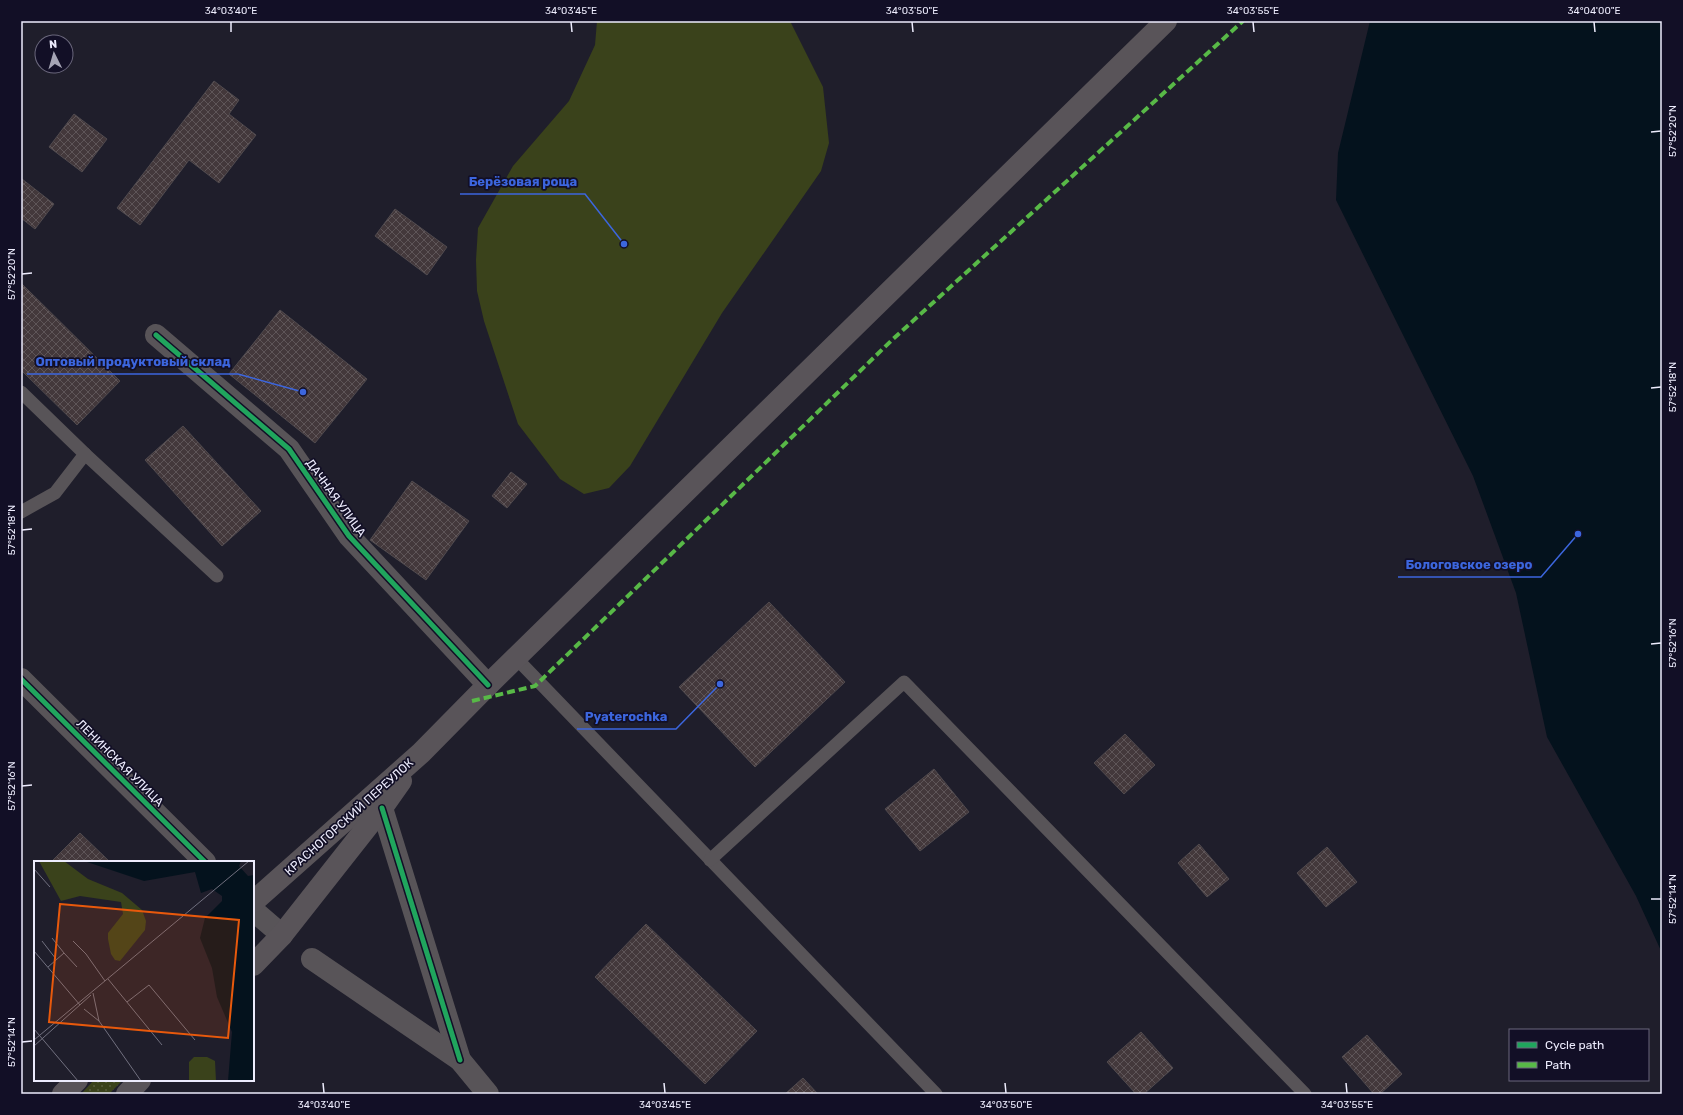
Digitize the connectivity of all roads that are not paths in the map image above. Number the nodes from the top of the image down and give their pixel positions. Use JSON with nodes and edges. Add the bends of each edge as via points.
{"nodes":[{"id":1,"x":1166,"y":21,"type":"edge"},
{"id":2,"x":156,"y":336,"type":"dead end"},
{"id":3,"x":21,"y":392,"type":"edge"},
{"id":4,"x":85,"y":454,"type":"junction"},
{"id":5,"x":21,"y":512,"type":"edge"},
{"id":6,"x":217,"y":576,"type":"dead end"},
{"id":7,"x":516,"y":658,"type":"junction"},
{"id":8,"x":21,"y":679,"type":"edge"},
{"id":9,"x":488,"y":685,"type":"junction"},
{"id":10,"x":421,"y":753,"type":"junction"},
{"id":11,"x":382,"y":808,"type":"junction"},
{"id":12,"x":710,"y":860,"type":"junction"},
{"id":13,"x":204,"y":861,"type":"edge"},
{"id":14,"x":254,"y":901,"type":"edge"},
{"id":15,"x":254,"y":911,"type":"edge"},
{"id":16,"x":282,"y":935,"type":"junction"},
{"id":17,"x":312,"y":959,"type":"dead end"},
{"id":18,"x":254,"y":964,"type":"edge"},
{"id":19,"x":460,"y":1060,"type":"junction"},
{"id":20,"x":76,"y":1081,"type":"edge"},
{"id":21,"x":139,"y":1081,"type":"edge"},
{"id":22,"x":63,"y":1094,"type":"edge"},
{"id":23,"x":127,"y":1094,"type":"edge"},
{"id":24,"x":488,"y":1094,"type":"edge"},
{"id":25,"x":936,"y":1094,"type":"edge"},
{"id":26,"x":1305,"y":1094,"type":"edge"}],
"edges":[{"from":1,"to":7,"type":"main road"},
{"from":2,"to":9,"type":"street","name":"ДАЧНАЯ УЛИЦА","via":[[289,449],[349,536]]},
{"from":3,"to":4,"type":"lane"},
{"from":4,"to":5,"type":"lane","via":[[55,493]]},
{"from":4,"to":6,"type":"lane"},
{"from":7,"to":9,"type":"main road"},
{"from":7,"to":12,"type":"lane"},
{"from":8,"to":13,"type":"street","name":"ЛЕНИНСКАЯ УЛИЦА"},
{"from":9,"to":10,"type":"main road"},
{"from":10,"to":11,"type":"main road","name":"КРАСНОГОРСКИЙ ПЕРЕУЛОК"},
{"from":10,"to":14,"type":"main road","name":"КРАСНОГОРСКИЙ ПЕРЕУЛОК"},
{"from":11,"to":16,"type":"main road","name":"КРАСНОГОРСКИЙ ПЕРЕУЛОК"},
{"from":11,"to":19,"type":"street"},
{"from":12,"to":25,"type":"lane"},
{"from":12,"to":26,"type":"lane","via":[[904,682]]},
{"from":15,"to":16,"type":"street"},
{"from":16,"to":18,"type":"main road","name":"КРАСНОГОРСКИЙ ПЕРЕУЛОК"},
{"from":17,"to":19,"type":"street"},
{"from":19,"to":24,"type":"street"},
{"from":20,"to":22,"type":"main road"},
{"from":21,"to":23,"type":"main road"}]}
